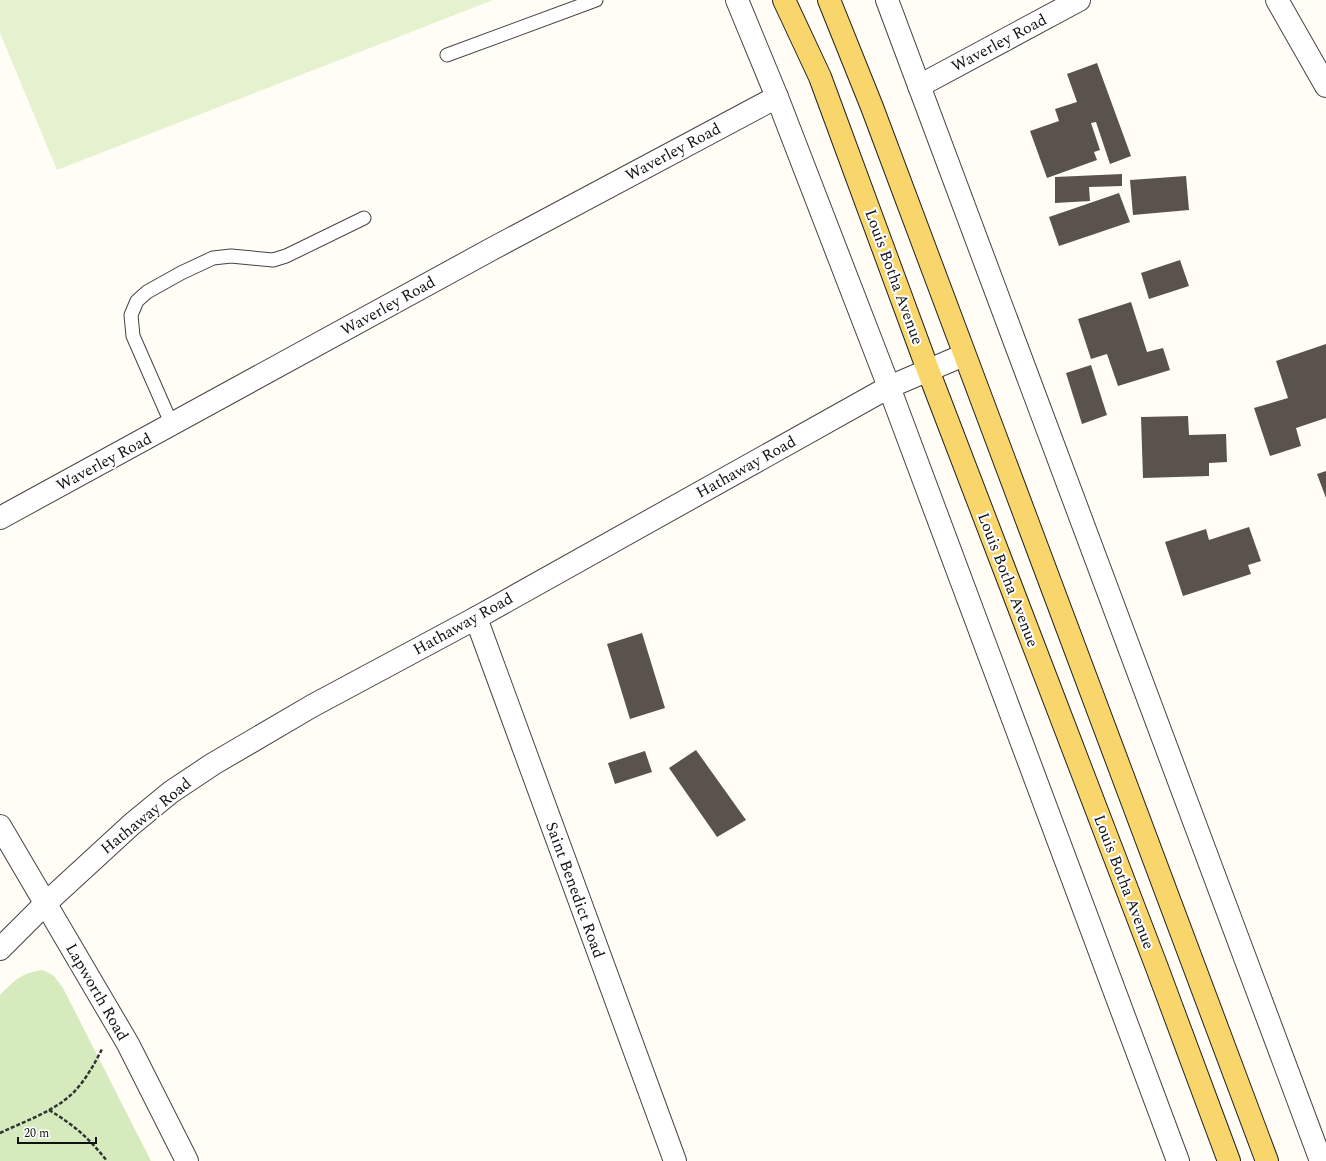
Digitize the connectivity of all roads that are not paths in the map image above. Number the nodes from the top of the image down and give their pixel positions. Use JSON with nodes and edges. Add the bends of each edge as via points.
{"nodes":[{"id":1,"x":596,"y":0,"type":"edge"},
{"id":2,"x":737,"y":0,"type":"edge"},
{"id":3,"x":784,"y":0,"type":"edge"},
{"id":4,"x":829,"y":0,"type":"edge"},
{"id":5,"x":887,"y":0,"type":"edge"},
{"id":6,"x":1079,"y":0,"type":"edge"},
{"id":7,"x":1277,"y":0,"type":"edge"},
{"id":8,"x":447,"y":55,"type":"dead end"},
{"id":9,"x":919,"y":86,"type":"junction"},
{"id":10,"x":1326,"y":86,"type":"edge"},
{"id":11,"x":777,"y":97,"type":"junction"},
{"id":12,"x":364,"y":218,"type":"dead end"},
{"id":13,"x":964,"y":355,"type":"junction"},
{"id":14,"x":928,"y":370,"type":"junction"},
{"id":15,"x":889,"y":387,"type":"junction"},
{"id":16,"x":172,"y":425,"type":"junction"},
{"id":17,"x":0,"y":518,"type":"edge"},
{"id":18,"x":476,"y":618,"type":"junction"},
{"id":19,"x":0,"y":826,"type":"edge"},
{"id":20,"x":46,"y":903,"type":"junction"},
{"id":21,"x":0,"y":949,"type":"edge"},
{"id":22,"x":187,"y":1161,"type":"edge"},
{"id":23,"x":675,"y":1161,"type":"edge"},
{"id":24,"x":1178,"y":1161,"type":"edge"},
{"id":25,"x":1229,"y":1161,"type":"edge"},
{"id":26,"x":1267,"y":1161,"type":"edge"},
{"id":27,"x":1321,"y":1161,"type":"edge"}],
"edges":[{"from":1,"to":8,"type":"lane"},
{"from":2,"to":11,"type":"street"},
{"from":3,"to":14,"type":"main road","name":"Louis Botha Avenue","via":[[820,77]]},
{"from":4,"to":13,"type":"main road","via":[[872,107]]},
{"from":5,"to":9,"type":"street"},
{"from":6,"to":9,"type":"street","name":"Waverley Road"},
{"from":7,"to":10,"type":"street"},
{"from":9,"to":27,"type":"street"},
{"from":11,"to":15,"type":"street"},
{"from":11,"to":16,"type":"street","name":"Waverley Road","via":[[497,246]]},
{"from":12,"to":16,"type":"lane","via":[[273,260],[231,256],[213,258],[146,292],[137,301],[131,316],[133,336]]},
{"from":13,"to":14,"type":"street","name":"Hathaway Road"},
{"from":13,"to":26,"type":"main road"},
{"from":14,"to":15,"type":"street","name":"Hathaway Road"},
{"from":14,"to":25,"type":"main road","name":"Louis Botha Avenue"},
{"from":15,"to":18,"type":"street","name":"Hathaway Road"},
{"from":15,"to":24,"type":"street"},
{"from":16,"to":17,"type":"street","name":"Waverley Road"},
{"from":18,"to":20,"type":"street","name":"Hathaway Road","via":[[312,706],[213,764],[171,792],[132,824]]},
{"from":18,"to":23,"type":"street","name":"Saint Benedict Road"},
{"from":19,"to":20,"type":"street","name":"Lapworth Road"},
{"from":20,"to":21,"type":"street","name":"Hathaway Road"},
{"from":20,"to":22,"type":"street","name":"Lapworth Road","via":[[116,1023]]}]}
